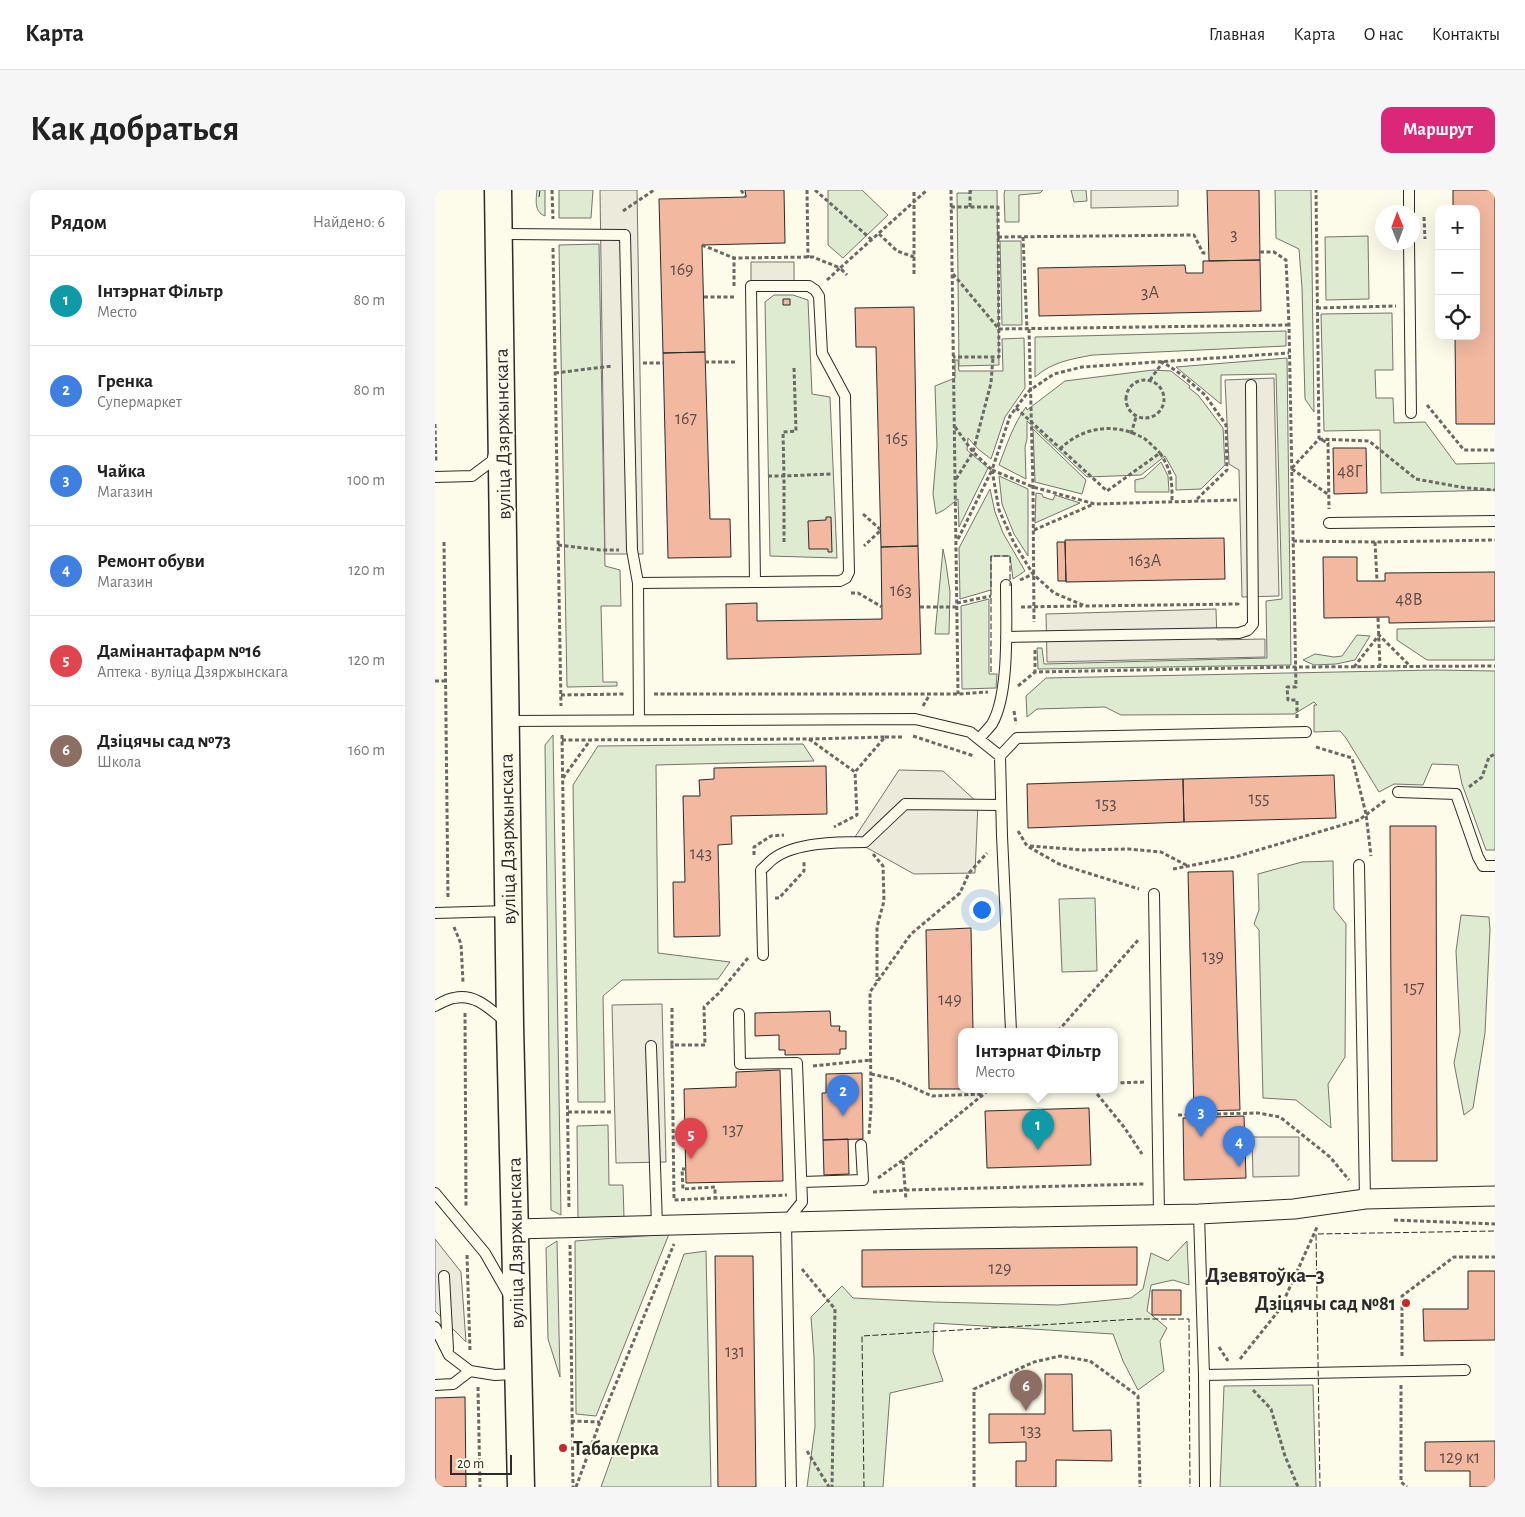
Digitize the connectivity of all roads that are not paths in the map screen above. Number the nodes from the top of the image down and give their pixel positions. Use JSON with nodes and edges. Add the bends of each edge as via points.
{"nodes":[{"id":1,"x":498,"y":190,"type":"edge"},
{"id":2,"x":1409,"y":190,"type":"edge"},
{"id":3,"x":1409,"y":205,"type":"edge"},
{"id":4,"x":499,"y":234,"type":"junction"},
{"id":5,"x":1409,"y":250,"type":"edge"},
{"id":6,"x":1251,"y":385,"type":"dead end"},
{"id":7,"x":1411,"y":413,"type":"dead end"},
{"id":8,"x":502,"y":429,"type":"junction"},
{"id":9,"x":435,"y":478,"type":"edge"},
{"id":10,"x":1495,"y":521,"type":"edge"},
{"id":11,"x":1329,"y":523,"type":"road end"},
{"id":12,"x":755,"y":582,"type":"junction"},
{"id":13,"x":638,"y":583,"type":"junction"},
{"id":14,"x":1006,"y":585,"type":"dead end"},
{"id":15,"x":1006,"y":637,"type":"junction"},
{"id":16,"x":639,"y":720,"type":"junction"},
{"id":17,"x":506,"y":721,"type":"junction"},
{"id":18,"x":1306,"y":732,"type":"dead end"},
{"id":19,"x":979,"y":738,"type":"junction"},
{"id":20,"x":1000,"y":760,"type":"junction"},
{"id":21,"x":1398,"y":792,"type":"road end"},
{"id":22,"x":1001,"y":805,"type":"junction"},
{"id":23,"x":1359,"y":865,"type":"dead end"},
{"id":24,"x":1495,"y":866,"type":"edge"},
{"id":25,"x":1154,"y":894,"type":"road end"},
{"id":26,"x":509,"y":911,"type":"junction"},
{"id":27,"x":435,"y":914,"type":"edge"},
{"id":28,"x":763,"y":955,"type":"dead end"},
{"id":29,"x":435,"y":1006,"type":"edge"},
{"id":30,"x":739,"y":1014,"type":"dead end"},
{"id":31,"x":510,"y":1025,"type":"junction"},
{"id":32,"x":1011,"y":1028,"type":"edge"},
{"id":33,"x":651,"y":1046,"type":"dead end"},
{"id":34,"x":861,"y":1145,"type":"road end"},
{"id":35,"x":802,"y":1182,"type":"junction"},
{"id":36,"x":1359,"y":1192,"type":"junction"},
{"id":37,"x":435,"y":1193,"type":"edge"},
{"id":38,"x":1495,"y":1196,"type":"edge"},
{"id":39,"x":1159,"y":1214,"type":"junction"},
{"id":40,"x":1199,"y":1214,"type":"junction"},
{"id":41,"x":786,"y":1222,"type":"junction"},
{"id":42,"x":657,"y":1226,"type":"junction"},
{"id":43,"x":515,"y":1229,"type":"junction"},
{"id":44,"x":444,"y":1276,"type":"dead end"},
{"id":45,"x":517,"y":1310,"type":"junction"},
{"id":46,"x":435,"y":1327,"type":"edge"},
{"id":47,"x":449,"y":1354,"type":"junction"},
{"id":48,"x":471,"y":1370,"type":"junction"},
{"id":49,"x":1465,"y":1370,"type":"dead end"},
{"id":50,"x":518,"y":1374,"type":"junction"},
{"id":51,"x":1204,"y":1375,"type":"junction"},
{"id":52,"x":435,"y":1385,"type":"edge"},
{"id":53,"x":521,"y":1487,"type":"edge"},
{"id":54,"x":791,"y":1487,"type":"edge"},
{"id":55,"x":1205,"y":1487,"type":"edge"}],
"edges":[{"from":1,"to":4,"type":"main road","name":"вуліца Дзяржынскага"},
{"from":2,"to":3,"type":"lane"},
{"from":4,"to":8,"type":"main road","name":"вуліца Дзяржынскага"},
{"from":4,"to":13,"type":"lane","via":[[625,235],[632,550]]},
{"from":5,"to":7,"type":"lane"},
{"from":6,"to":15,"type":"lane","via":[[1253,624],[1248,630]]},
{"from":8,"to":9,"type":"lane","via":[[492,461],[472,476]]},
{"from":8,"to":17,"type":"main road","name":"вуліца Дзяржынскага"},
{"from":10,"to":11,"type":"lane"},
{"from":12,"to":12,"type":"lane","via":[[751,286],[809,286],[819,296],[821,353],[845,396],[849,572],[840,581]]},
{"from":12,"to":13,"type":"lane"},
{"from":13,"to":16,"type":"lane"},
{"from":14,"to":15,"type":"lane"},
{"from":15,"to":19,"type":"lane","via":[[1001,699],[992,723]]},
{"from":16,"to":17,"type":"lane"},
{"from":16,"to":19,"type":"lane","via":[[915,719],[970,732]]},
{"from":17,"to":26,"type":"main road","name":"вуліца Дзяржынскага"},
{"from":18,"to":20,"type":"lane","via":[[1017,738]]},
{"from":19,"to":20,"type":"lane"},
{"from":20,"to":22,"type":"lane"},
{"from":21,"to":24,"type":"lane","via":[[1456,794],[1478,857],[1483,866]]},
{"from":22,"to":28,"type":"lane","via":[[905,804],[864,842],[828,842],[790,850],[774,858],[761,870]]},
{"from":22,"to":32,"type":"lane"},
{"from":23,"to":36,"type":"lane"},
{"from":25,"to":39,"type":"lane"},
{"from":26,"to":27,"type":"lane"},
{"from":26,"to":31,"type":"main road","name":"вуліца Дзяржынскага"},
{"from":29,"to":31,"type":"lane","via":[[453,998],[475,998]]},
{"from":30,"to":35,"type":"lane","via":[[740,1064],[797,1063]]},
{"from":31,"to":43,"type":"main road","name":"вуліца Дзяржынскага"},
{"from":33,"to":42,"type":"lane"},
{"from":34,"to":35,"type":"lane","via":[[863,1180]]},
{"from":35,"to":41,"type":"lane","via":[[802,1202]]},
{"from":36,"to":38,"type":"street"},
{"from":36,"to":40,"type":"street","via":[[1294,1209]]},
{"from":37,"to":45,"type":"lane","via":[[485,1253]]},
{"from":39,"to":40,"type":"street"},
{"from":39,"to":41,"type":"street"},
{"from":40,"to":51,"type":"lane"},
{"from":41,"to":42,"type":"street"},
{"from":41,"to":54,"type":"lane"},
{"from":42,"to":43,"type":"street"},
{"from":43,"to":45,"type":"main road","name":"вуліца Дзяржынскага"},
{"from":44,"to":47,"type":"lane"},
{"from":45,"to":50,"type":"main road","name":"вуліца Дзяржынскага"},
{"from":46,"to":47,"type":"lane"},
{"from":47,"to":48,"type":"lane"},
{"from":48,"to":50,"type":"lane","via":[[495,1375]]},
{"from":48,"to":52,"type":"lane","via":[[453,1384]]},
{"from":49,"to":51,"type":"lane","via":[[1235,1371]]},
{"from":50,"to":53,"type":"main road","name":"вуліца Дзяржынскага"},
{"from":51,"to":55,"type":"lane"}]}
